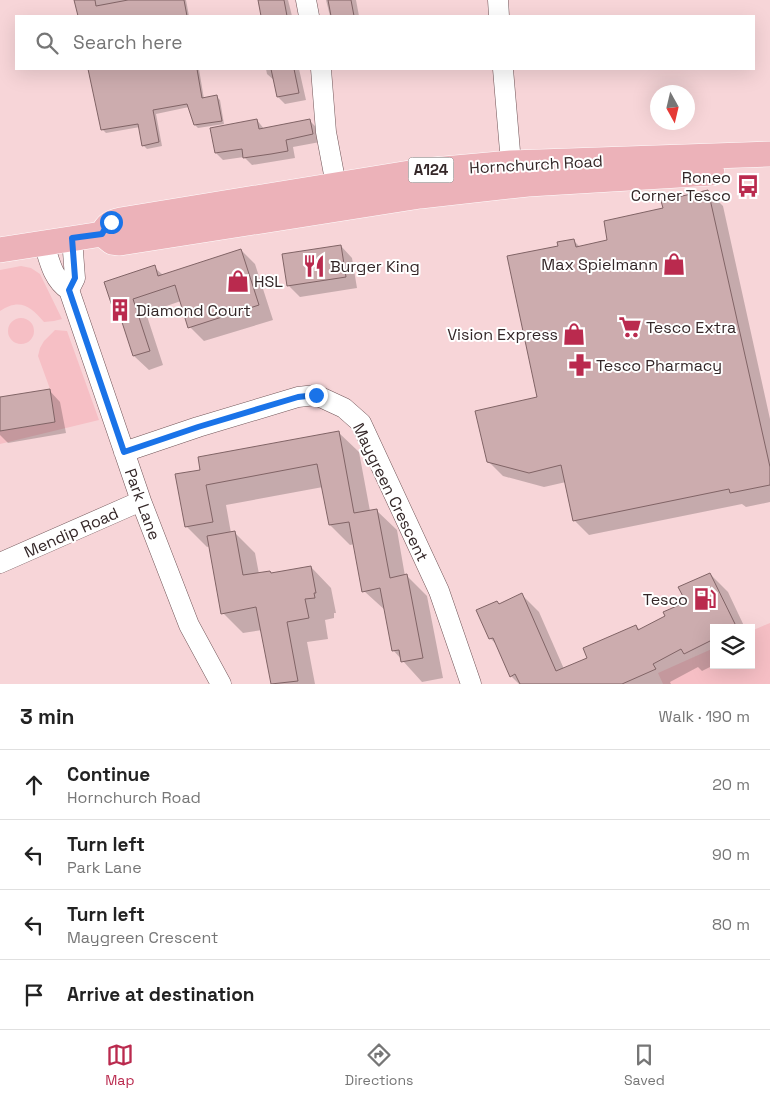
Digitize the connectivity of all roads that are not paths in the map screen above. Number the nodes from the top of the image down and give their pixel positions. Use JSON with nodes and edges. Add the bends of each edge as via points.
{"nodes":[{"id":1,"x":306,"y":0,"type":"edge"},
{"id":2,"x":498,"y":0,"type":"edge"},
{"id":3,"x":310,"y":15,"type":"edge"},
{"id":4,"x":499,"y":15,"type":"edge"},
{"id":5,"x":321,"y":70,"type":"edge"},
{"id":6,"x":503,"y":70,"type":"edge"},
{"id":7,"x":770,"y":154,"type":"edge"},
{"id":8,"x":511,"y":163,"type":"junction"},
{"id":9,"x":770,"y":170,"type":"edge"},
{"id":10,"x":336,"y":185,"type":"junction"},
{"id":11,"x":102,"y":234,"type":"junction"},
{"id":12,"x":72,"y":238,"type":"junction"},
{"id":13,"x":44,"y":243,"type":"junction"},
{"id":14,"x":0,"y":248,"type":"edge"},
{"id":15,"x":69,"y":290,"type":"junction"},
{"id":16,"x":124,"y":452,"type":"junction"},
{"id":17,"x":141,"y":501,"type":"junction"},
{"id":18,"x":0,"y":563,"type":"edge"},
{"id":19,"x":221,"y":684,"type":"edge"},
{"id":20,"x":471,"y":684,"type":"edge"}],
"edges":[{"from":1,"to":3,"type":"street"},
{"from":2,"to":4,"type":"street"},
{"from":5,"to":10,"type":"street","via":[[326,132]]},
{"from":6,"to":8,"type":"street"},
{"from":7,"to":8,"type":"main road","name":"Hornchurch Road","number":"A124"},
{"from":8,"to":10,"type":"main road","name":"Hornchurch Road","number":"A124","via":[[422,171]]},
{"from":9,"to":11,"type":"main road","name":"Hornchurch Road","number":"A124","via":[[528,184],[430,195],[120,243],[112,242]]},
{"from":10,"to":11,"type":"main road","name":"Hornchurch Road","number":"A124","via":[[111,222]]},
{"from":11,"to":12,"type":"main road","name":"Hornchurch Road","number":"A124"},
{"from":12,"to":13,"type":"main road","name":"Hornchurch Road","number":"A124"},
{"from":12,"to":15,"type":"street","via":[[75,278]]},
{"from":13,"to":14,"type":"main road","name":"Hornchurch Road","number":"A124"},
{"from":13,"to":15,"type":"street","name":"Park Lane","via":[[56,278]]},
{"from":15,"to":16,"type":"street","name":"Park Lane"},
{"from":16,"to":17,"type":"street","name":"Park Lane"},
{"from":16,"to":20,"type":"street","name":"Maygreen Crescent","via":[[298,397],[316,395],[344,408],[361,423],[435,582]]},
{"from":17,"to":18,"type":"street","name":"Mendip Road"},
{"from":17,"to":19,"type":"street","name":"Park Lane","via":[[189,625]]}]}
